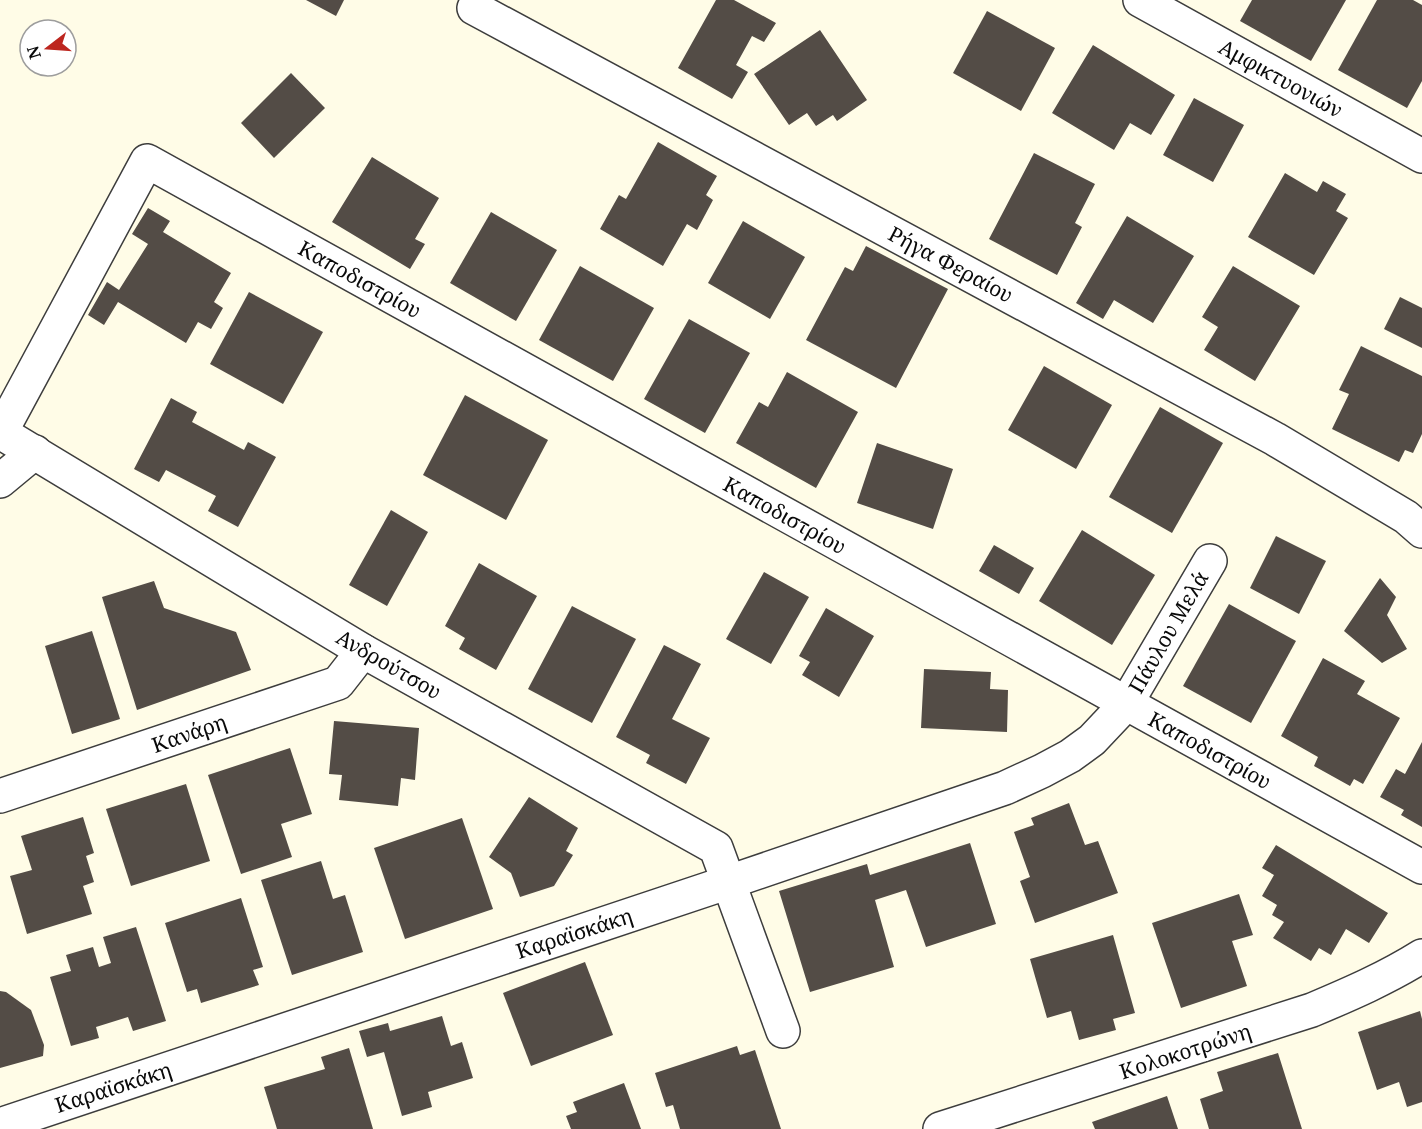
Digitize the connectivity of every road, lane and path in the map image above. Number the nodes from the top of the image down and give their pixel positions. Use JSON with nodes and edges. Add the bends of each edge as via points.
{"nodes":[{"id":1,"x":1140,"y":0,"type":"edge"},
{"id":2,"x":474,"y":8,"type":"dead end"},
{"id":3,"x":1422,"y":156,"type":"edge"},
{"id":4,"x":0,"y":432,"type":"edge"},
{"id":5,"x":35,"y":452,"type":"junction"},
{"id":6,"x":0,"y":481,"type":"edge"},
{"id":7,"x":1422,"y":531,"type":"edge"},
{"id":8,"x":1210,"y":561,"type":"dead end"},
{"id":9,"x":363,"y":651,"type":"junction"},
{"id":10,"x":1126,"y":704,"type":"junction"},
{"id":11,"x":0,"y":796,"type":"edge"},
{"id":12,"x":1422,"y":867,"type":"edge"},
{"id":13,"x":729,"y":882,"type":"junction"},
{"id":14,"x":1422,"y":956,"type":"edge"},
{"id":15,"x":783,"y":1031,"type":"dead end"},
{"id":16,"x":0,"y":1125,"type":"edge"},
{"id":17,"x":940,"y":1129,"type":"edge"}],
"edges":[{"from":1,"to":3,"type":"street","name":"Αμφικτυονιών"},
{"from":2,"to":7,"type":"street","name":"Ρήγα Φεραίου","via":[[1275,439],[1406,517]]},
{"from":4,"to":5,"type":"street","name":"Ανδρούτσου"},
{"from":4,"to":10,"type":"street","name":"Καποδιστρίου","via":[[147,161]]},
{"from":5,"to":6,"type":"street"},
{"from":5,"to":9,"type":"street","name":"Ανδρούτσου"},
{"from":8,"to":10,"type":"street","name":"Πάυλου Μελά"},
{"from":9,"to":11,"type":"street","name":"Κανάρη","via":[[338,683]]},
{"from":9,"to":13,"type":"street","name":"Ανδρούτσου","via":[[716,848]]},
{"from":10,"to":12,"type":"street","name":"Καποδιστρίου"},
{"from":10,"to":13,"type":"street","name":"Καραϊσκάκη","via":[[1092,740],[1070,756],[1005,788]]},
{"from":13,"to":15,"type":"street","name":"Ανδρούτσου"},
{"from":13,"to":16,"type":"street","name":"Καραϊσκάκη"},
{"from":14,"to":17,"type":"street","name":"Κολοκοτρώνη","via":[[1364,989],[1312,1010]]}]}
